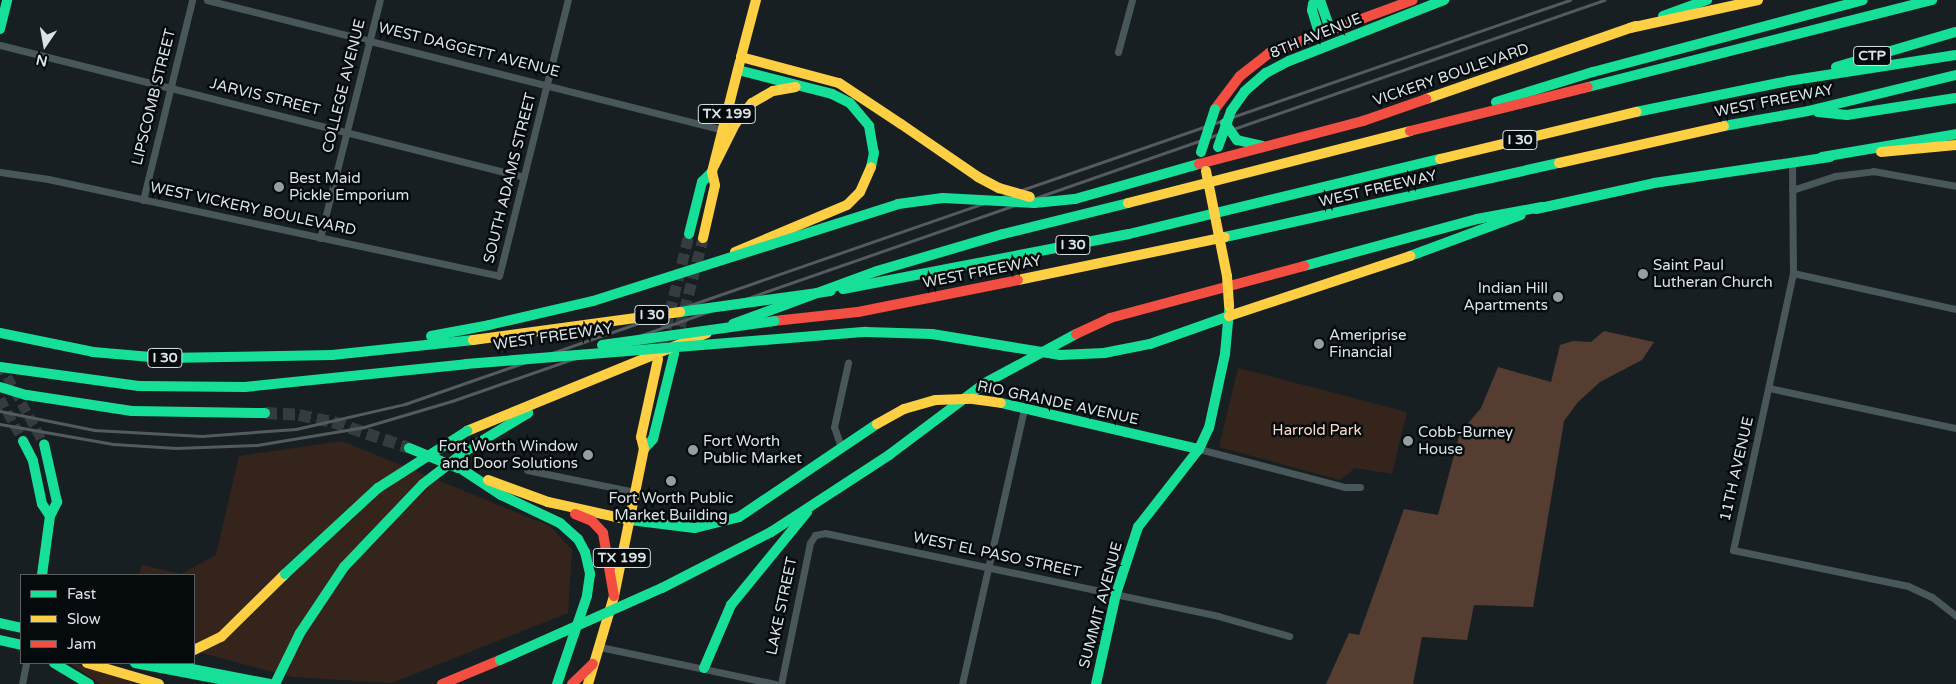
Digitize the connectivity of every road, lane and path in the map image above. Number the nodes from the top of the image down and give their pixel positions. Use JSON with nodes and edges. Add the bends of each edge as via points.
{"nodes":[{"id":1,"x":7,"y":0,"type":"edge"},
{"id":2,"x":192,"y":0,"type":"edge"},
{"id":3,"x":207,"y":0,"type":"edge"},
{"id":4,"x":380,"y":0,"type":"edge"},
{"id":5,"x":568,"y":0,"type":"edge"},
{"id":6,"x":756,"y":0,"type":"edge"},
{"id":7,"x":1132,"y":0,"type":"edge"},
{"id":8,"x":1319,"y":0,"type":"edge"},
{"id":9,"x":1412,"y":0,"type":"edge"},
{"id":10,"x":1444,"y":0,"type":"edge"},
{"id":11,"x":1707,"y":0,"type":"edge"},
{"id":12,"x":1758,"y":0,"type":"edge"},
{"id":13,"x":1864,"y":0,"type":"edge"},
{"id":14,"x":1932,"y":0,"type":"edge"},
{"id":15,"x":1630,"y":28,"type":"junction"},
{"id":16,"x":0,"y":29,"type":"edge"},
{"id":17,"x":1330,"y":29,"type":"junction"},
{"id":18,"x":1956,"y":32,"type":"edge"},
{"id":19,"x":1319,"y":33,"type":"junction"},
{"id":20,"x":370,"y":41,"type":"junction"},
{"id":21,"x":0,"y":45,"type":"edge"},
{"id":22,"x":1118,"y":52,"type":"dead end"},
{"id":23,"x":1956,"y":55,"type":"edge"},
{"id":24,"x":741,"y":57,"type":"junction"},
{"id":25,"x":738,"y":70,"type":"junction"},
{"id":26,"x":1956,"y":75,"type":"edge"},
{"id":27,"x":1788,"y":81,"type":"junction"},
{"id":28,"x":547,"y":86,"type":"junction"},
{"id":29,"x":808,"y":87,"type":"junction"},
{"id":30,"x":170,"y":88,"type":"junction"},
{"id":31,"x":1956,"y":98,"type":"edge"},
{"id":32,"x":1808,"y":111,"type":"junction"},
{"id":33,"x":1225,"y":123,"type":"junction"},
{"id":34,"x":723,"y":130,"type":"junction"},
{"id":35,"x":346,"y":132,"type":"junction"},
{"id":36,"x":1956,"y":134,"type":"edge"},
{"id":37,"x":1956,"y":145,"type":"edge"},
{"id":38,"x":1266,"y":147,"type":"junction"},
{"id":39,"x":1343,"y":149,"type":"junction"},
{"id":40,"x":1822,"y":157,"type":"junction"},
{"id":41,"x":1215,"y":159,"type":"junction"},
{"id":42,"x":1792,"y":162,"type":"junction"},
{"id":43,"x":1203,"y":167,"type":"junction"},
{"id":44,"x":713,"y":169,"type":"junction"},
{"id":45,"x":0,"y":172,"type":"edge"},
{"id":46,"x":524,"y":177,"type":"junction"},
{"id":47,"x":1956,"y":186,"type":"edge"},
{"id":48,"x":1792,"y":190,"type":"junction"},
{"id":49,"x":1075,"y":199,"type":"junction"},
{"id":50,"x":143,"y":200,"type":"junction"},
{"id":51,"x":1542,"y":207,"type":"junction"},
{"id":52,"x":689,"y":234,"type":"tunnel mouth"},
{"id":53,"x":320,"y":238,"type":"junction"},
{"id":54,"x":703,"y":238,"type":"tunnel mouth"},
{"id":55,"x":705,"y":265,"type":"junction"},
{"id":56,"x":1793,"y":273,"type":"junction"},
{"id":57,"x":499,"y":276,"type":"joint"},
{"id":58,"x":1956,"y":309,"type":"edge"},
{"id":59,"x":1229,"y":311,"type":"junction"},
{"id":60,"x":0,"y":333,"type":"edge"},
{"id":61,"x":674,"y":354,"type":"tunnel mouth"},
{"id":62,"x":332,"y":355,"type":"junction"},
{"id":63,"x":658,"y":359,"type":"dead end"},
{"id":64,"x":848,"y":363,"type":"dead end"},
{"id":65,"x":466,"y":364,"type":"junction"},
{"id":66,"x":0,"y":367,"type":"edge"},
{"id":67,"x":0,"y":387,"type":"edge"},
{"id":68,"x":1769,"y":388,"type":"junction"},
{"id":69,"x":565,"y":391,"type":"junction"},
{"id":70,"x":1024,"y":409,"type":"junction"},
{"id":71,"x":265,"y":412,"type":"tunnel mouth"},
{"id":72,"x":1956,"y":428,"type":"edge"},
{"id":73,"x":23,"y":441,"type":"tunnel mouth"},
{"id":74,"x":44,"y":444,"type":"tunnel mouth"},
{"id":75,"x":841,"y":447,"type":"junction"},
{"id":76,"x":409,"y":448,"type":"tunnel mouth"},
{"id":77,"x":644,"y":449,"type":"junction"},
{"id":78,"x":1199,"y":450,"type":"junction"},
{"id":79,"x":463,"y":470,"type":"junction"},
{"id":80,"x":527,"y":470,"type":"dead end"},
{"id":81,"x":1360,"y":487,"type":"dead end"},
{"id":82,"x":635,"y":492,"type":"junction"},
{"id":83,"x":548,"y":502,"type":"junction"},
{"id":84,"x":816,"y":502,"type":"junction"},
{"id":85,"x":50,"y":516,"type":"junction"},
{"id":86,"x":630,"y":520,"type":"junction"},
{"id":87,"x":815,"y":535,"type":"joint"},
{"id":88,"x":988,"y":568,"type":"junction"},
{"id":89,"x":42,"y":574,"type":"edge"},
{"id":90,"x":1116,"y":594,"type":"junction"},
{"id":91,"x":614,"y":596,"type":"junction"},
{"id":92,"x":1956,"y":616,"type":"edge"},
{"id":93,"x":0,"y":623,"type":"edge"},
{"id":94,"x":20,"y":628,"type":"edge"},
{"id":95,"x":1289,"y":636,"type":"dead end"},
{"id":96,"x":0,"y":640,"type":"edge"},
{"id":97,"x":20,"y":645,"type":"edge"},
{"id":98,"x":600,"y":647,"type":"junction"},
{"id":99,"x":195,"y":649,"type":"edge"},
{"id":100,"x":594,"y":663,"type":"junction"},
{"id":101,"x":26,"y":664,"type":"edge"},
{"id":102,"x":56,"y":664,"type":"edge"},
{"id":103,"x":91,"y":664,"type":"edge"},
{"id":104,"x":139,"y":664,"type":"edge"},
{"id":105,"x":166,"y":664,"type":"edge"},
{"id":106,"x":704,"y":668,"type":"junction"},
{"id":107,"x":470,"y":673,"type":"junction"},
{"id":108,"x":22,"y":684,"type":"edge"},
{"id":109,"x":89,"y":684,"type":"edge"},
{"id":110,"x":159,"y":684,"type":"edge"},
{"id":111,"x":245,"y":684,"type":"edge"},
{"id":112,"x":270,"y":684,"type":"edge"},
{"id":113,"x":274,"y":684,"type":"edge"},
{"id":114,"x":442,"y":684,"type":"edge"},
{"id":115,"x":451,"y":684,"type":"edge"},
{"id":116,"x":556,"y":684,"type":"edge"},
{"id":117,"x":572,"y":684,"type":"edge"},
{"id":118,"x":588,"y":684,"type":"edge"},
{"id":119,"x":775,"y":684,"type":"edge"},
{"id":120,"x":780,"y":684,"type":"edge"},
{"id":121,"x":962,"y":684,"type":"edge"},
{"id":122,"x":1096,"y":684,"type":"edge"}],
"edges":[{"from":1,"to":16,"type":"main road"},
{"from":2,"to":30,"type":"street","name":"LIPSCOMB STREET"},
{"from":3,"to":20,"type":"street","name":"WEST DAGGETT AVENUE"},
{"from":4,"to":20,"type":"street","name":"COLLEGE AVENUE"},
{"from":5,"to":28,"type":"street","name":"SOUTH ADAMS STREET"},
{"from":6,"to":24,"type":"main road"},
{"from":7,"to":22,"type":"street"},
{"from":8,"to":17,"type":"main road"},
{"from":8,"to":19,"type":"main road","via":[[1313,4],[1312,10]]},
{"from":9,"to":17,"type":"main road","name":"8TH AVENUE"},
{"from":10,"to":33,"type":"main road","name":"8TH AVENUE","bridge":true,"via":[[1266,73],[1245,91]]},
{"from":11,"to":15,"type":"main road","name":"VICKERY BOULEVARD"},
{"from":12,"to":15,"type":"main road"},
{"from":13,"to":39,"type":"main road","via":[[1593,72]]},
{"from":14,"to":39,"type":"main road"},
{"from":15,"to":38,"type":"main road","name":"VICKERY BOULEVARD","via":[[1394,111]]},
{"from":17,"to":19,"type":"main road","name":"8TH AVENUE"},
{"from":18,"to":27,"type":"main road","number":"CTP"},
{"from":19,"to":43,"type":"main road","name":"8TH AVENUE","bridge":true,"via":[[1258,60],[1222,98],[1207,126],[1201,152]]},
{"from":20,"to":28,"type":"street","name":"WEST DAGGETT AVENUE"},
{"from":20,"to":35,"type":"street","name":"COLLEGE AVENUE"},
{"from":21,"to":30,"type":"street","name":"JARVIS STREET"},
{"from":23,"to":27,"type":"main road","name":"WEST FREEWAY","number":"I 30"},
{"from":24,"to":25,"type":"main road","number":"TX 199"},
{"from":24,"to":49,"type":"main road","bridge":true,"via":[[839,83],[968,171],[1000,188],[1029,196]]},
{"from":25,"to":29,"type":"main road"},
{"from":25,"to":34,"type":"main road","number":"TX 199"},
{"from":26,"to":32,"type":"main road","name":"WEST FREEWAY","number":"I 30"},
{"from":27,"to":62,"type":"main road","name":"WEST FREEWAY","number":"I 30","bridge":true,"via":[[1654,108],[1129,234],[831,291],[473,340]]},
{"from":28,"to":34,"type":"street","name":"WEST DAGGETT AVENUE"},
{"from":28,"to":46,"type":"street","name":"SOUTH ADAMS STREET"},
{"from":29,"to":44,"type":"main road","via":[[773,91],[752,103],[735,124]]},
{"from":29,"to":55,"type":"main road","bridge":true,"via":[[842,98],[862,114],[872,136],[873,161],[865,185],[847,205]]},
{"from":30,"to":35,"type":"street","name":"JARVIS STREET"},
{"from":30,"to":50,"type":"street","name":"LIPSCOMB STREET"},
{"from":31,"to":32,"type":"main road","via":[[1847,115]]},
{"from":32,"to":65,"type":"main road","name":"WEST FREEWAY","number":"I 30","bridge":true,"via":[[1688,133],[1330,216],[858,312]]},
{"from":33,"to":38,"type":"main road","bridge":true,"via":[[1238,140]]},
{"from":33,"to":41,"type":"main road","name":"8TH AVENUE","bridge":true},
{"from":34,"to":44,"type":"main road","number":"TX 199"},
{"from":35,"to":46,"type":"street","name":"JARVIS STREET"},
{"from":35,"to":53,"type":"street","name":"COLLEGE AVENUE"},
{"from":36,"to":40,"type":"main road"},
{"from":37,"to":40,"type":"main road"},
{"from":38,"to":41,"type":"main road","name":"VICKERY BOULEVARD"},
{"from":39,"to":69,"type":"main road","via":[[921,258],[692,339]]},
{"from":40,"to":42,"type":"main road"},
{"from":41,"to":43,"type":"main road"},
{"from":42,"to":48,"type":"street","name":"11TH AVENUE"},
{"from":42,"to":51,"type":"main road","via":[[1654,183]]},
{"from":43,"to":49,"type":"main road"},
{"from":43,"to":59,"type":"main road","name":"SUMMIT AVENUE","bridge":true},
{"from":44,"to":52,"type":"main road","number":"TX 199","via":[[702,182]]},
{"from":44,"to":54,"type":"main road","number":"TX 199","via":[[715,185]]},
{"from":45,"to":50,"type":"street","name":"WEST VICKERY BOULEVARD"},
{"from":46,"to":57,"type":"street","name":"SOUTH ADAMS STREET"},
{"from":47,"to":48,"type":"street","via":[[1874,171],[1835,176]]},
{"from":48,"to":56,"type":"street","name":"11TH AVENUE"},
{"from":49,"to":55,"type":"main road","bridge":true,"via":[[1048,203],[960,198],[912,201],[872,210]]},
{"from":50,"to":53,"type":"street","name":"WEST VICKERY BOULEVARD"},
{"from":51,"to":59,"type":"main road","via":[[1342,279]]},
{"from":51,"to":84,"type":"main road","via":[[1477,219],[1110,318],[1051,345],[985,383],[888,455]]},
{"from":53,"to":57,"type":"street","name":"WEST VICKERY BOULEVARD"},
{"from":55,"to":62,"type":"main road","bridge":true,"via":[[593,301],[483,327]]},
{"from":56,"to":58,"type":"street"},
{"from":56,"to":68,"type":"street","name":"11TH AVENUE"},
{"from":59,"to":65,"type":"main road","bridge":true,"via":[[1150,344],[1104,353],[1060,355],[932,334],[866,332]]},
{"from":59,"to":78,"type":"main road","name":"SUMMIT AVENUE","via":[[1217,394],[1209,428]]},
{"from":60,"to":62,"type":"main road","name":"WEST FREEWAY","number":"I 30","via":[[94,352],[163,358]]},
{"from":61,"to":77,"type":"main road","number":"TX 199","via":[[653,439]]},
{"from":63,"to":77,"type":"main road","number":"TX 199","via":[[641,437]]},
{"from":64,"to":75,"type":"street","via":[[834,427]]},
{"from":65,"to":66,"type":"main road","name":"WEST FREEWAY","number":"I 30","via":[[245,388],[156,387],[40,375]]},
{"from":67,"to":71,"type":"main road","via":[[27,395],[132,411]]},
{"from":68,"to":72,"type":"street"},
{"from":68,"to":92,"type":"street","name":"11TH AVENUE","via":[[1733,550],[1908,586],[1932,597]]},
{"from":69,"to":99,"type":"main road","bridge":true,"via":[[467,430],[391,478],[340,520],[225,633]]},
{"from":69,"to":113,"type":"main road","bridge":true,"via":[[470,448],[423,484],[344,567],[300,633]]},
{"from":70,"to":75,"type":"main road","name":"RIO GRANDE AVENUE","bridge":true,"via":[[979,399],[941,399],[904,409]]},
{"from":70,"to":78,"type":"main road","name":"RIO GRANDE AVENUE"},
{"from":70,"to":88,"type":"street"},
{"from":73,"to":85,"type":"main road","via":[[33,461],[42,504]]},
{"from":74,"to":85,"type":"main road","via":[[57,502]]},
{"from":75,"to":86,"type":"main road","name":"RIO GRANDE AVENUE","via":[[757,507],[731,520],[687,528]]},
{"from":76,"to":79,"type":"main road"},
{"from":77,"to":82,"type":"main road","number":"TX 199"},
{"from":78,"to":81,"type":"street","name":"RIO GRANDE AVENUE","via":[[1345,487]]},
{"from":78,"to":90,"type":"main road","name":"SUMMIT AVENUE","via":[[1138,527]]},
{"from":79,"to":83,"type":"main road"},
{"from":79,"to":116,"type":"main road","via":[[501,495],[560,523],[578,539],[585,552],[589,588],[565,668]]},
{"from":80,"to":82,"type":"street"},
{"from":82,"to":86,"type":"main road","number":"TX 199"},
{"from":83,"to":86,"type":"main road","name":"RIO GRANDE AVENUE"},
{"from":83,"to":91,"type":"main road","via":[[599,528],[608,550]]},
{"from":84,"to":106,"type":"main road","via":[[732,605],[713,641]]},
{"from":84,"to":107,"type":"main road","bridge":true,"via":[[771,532],[662,588]]},
{"from":85,"to":89,"type":"main road"},
{"from":86,"to":91,"type":"main road","number":"TX 199"},
{"from":87,"to":88,"type":"street","name":"WEST EL PASO STREET","via":[[825,533]]},
{"from":87,"to":120,"type":"street","name":"LAKE STREET","via":[[808,548]]},
{"from":88,"to":90,"type":"street","name":"WEST EL PASO STREET"},
{"from":88,"to":121,"type":"street"},
{"from":90,"to":95,"type":"street","name":"WEST EL PASO STREET","via":[[1255,625]]},
{"from":90,"to":122,"type":"main road","name":"SUMMIT AVENUE"},
{"from":91,"to":98,"type":"main road","number":"TX 199"},
{"from":93,"to":94,"type":"main road"},
{"from":96,"to":97,"type":"main road"},
{"from":98,"to":100,"type":"main road","number":"TX 199"},
{"from":98,"to":106,"type":"street"},
{"from":100,"to":117,"type":"main road"},
{"from":100,"to":118,"type":"main road","number":"TX 199"},
{"from":101,"to":108,"type":"street"},
{"from":102,"to":109,"type":"main road"},
{"from":103,"to":110,"type":"main road"},
{"from":104,"to":111,"type":"main road"},
{"from":105,"to":112,"type":"main road"},
{"from":106,"to":119,"type":"street"},
{"from":107,"to":114,"type":"main road"},
{"from":107,"to":115,"type":"main road"}]}
